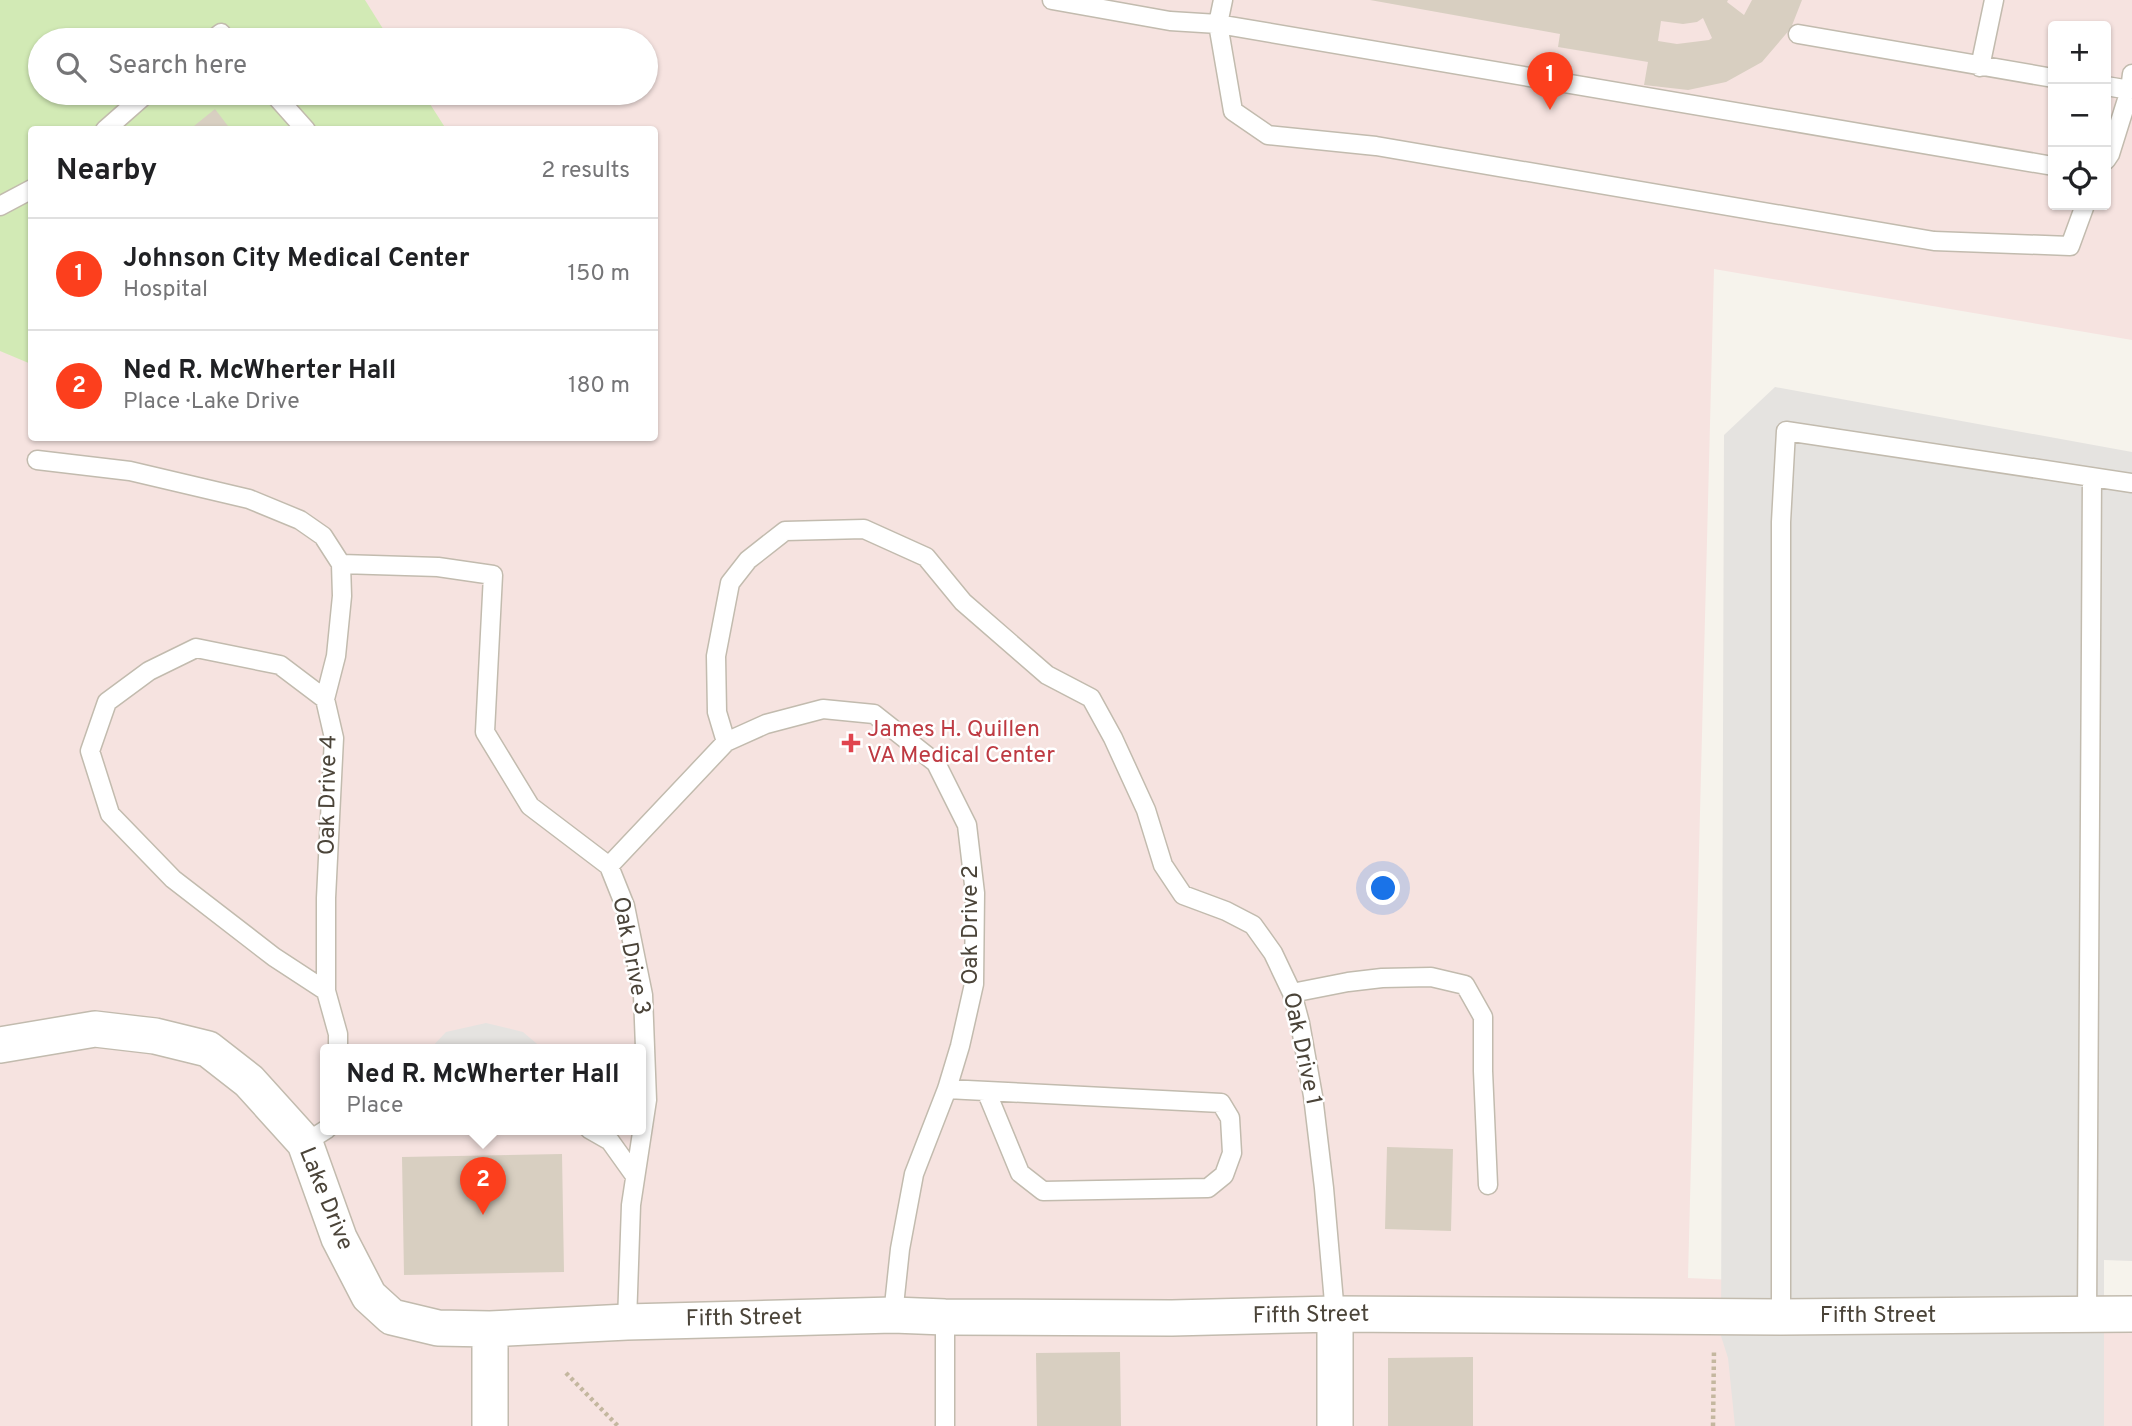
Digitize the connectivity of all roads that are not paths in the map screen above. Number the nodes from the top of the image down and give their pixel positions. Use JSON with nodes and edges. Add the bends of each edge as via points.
{"nodes":[{"id":1,"x":1052,"y":0,"type":"edge"},
{"id":2,"x":1223,"y":0,"type":"edge"},
{"id":3,"x":1994,"y":0,"type":"edge"},
{"id":4,"x":1218,"y":24,"type":"junction"},
{"id":5,"x":1798,"y":34,"type":"dead end"},
{"id":6,"x":1980,"y":67,"type":"junction"},
{"id":7,"x":2048,"y":77,"type":"edge"},
{"id":8,"x":2131,"y":82,"type":"edge"},
{"id":9,"x":2111,"y":85,"type":"edge"},
{"id":10,"x":133,"y":105,"type":"edge"},
{"id":11,"x":284,"y":105,"type":"edge"},
{"id":12,"x":110,"y":126,"type":"edge"},
{"id":13,"x":302,"y":126,"type":"edge"},
{"id":14,"x":2111,"y":151,"type":"edge"},
{"id":15,"x":2048,"y":165,"type":"edge"},
{"id":16,"x":28,"y":191,"type":"edge"},
{"id":17,"x":0,"y":206,"type":"edge"},
{"id":18,"x":2083,"y":210,"type":"edge"},
{"id":19,"x":37,"y":460,"type":"dead end"},
{"id":20,"x":2092,"y":477,"type":"junction"},
{"id":21,"x":2132,"y":483,"type":"edge"},
{"id":22,"x":341,"y":564,"type":"junction"},
{"id":23,"x":325,"y":699,"type":"junction"},
{"id":24,"x":726,"y":742,"type":"junction"},
{"id":25,"x":609,"y":866,"type":"junction"},
{"id":26,"x":326,"y":991,"type":"junction"},
{"id":27,"x":1292,"y":993,"type":"junction"},
{"id":28,"x":338,"y":1044,"type":"edge"},
{"id":29,"x":645,"y":1044,"type":"edge"},
{"id":30,"x":0,"y":1045,"type":"edge"},
{"id":31,"x":646,"y":1074,"type":"edge"},
{"id":32,"x":947,"y":1089,"type":"junction"},
{"id":33,"x":987,"y":1093,"type":"junction"},
{"id":34,"x":646,"y":1106,"type":"edge"},
{"id":35,"x":600,"y":1135,"type":"edge"},
{"id":36,"x":641,"y":1135,"type":"edge"},
{"id":37,"x":316,"y":1136,"type":"edge"},
{"id":38,"x":635,"y":1176,"type":"junction"},
{"id":39,"x":1488,"y":1185,"type":"dead end"},
{"id":40,"x":1335,"y":1314,"type":"junction"},
{"id":41,"x":2132,"y":1314,"type":"edge"},
{"id":42,"x":893,"y":1315,"type":"junction"},
{"id":43,"x":2087,"y":1316,"type":"junction"},
{"id":44,"x":944,"y":1317,"type":"junction"},
{"id":45,"x":1781,"y":1317,"type":"junction"},
{"id":46,"x":627,"y":1322,"type":"junction"},
{"id":47,"x":490,"y":1329,"type":"junction"},
{"id":48,"x":490,"y":1426,"type":"edge"},
{"id":49,"x":945,"y":1426,"type":"edge"},
{"id":50,"x":1335,"y":1426,"type":"edge"}],
"edges":[{"from":1,"to":4,"type":"lane","via":[[1170,21]]},
{"from":2,"to":4,"type":"lane"},
{"from":3,"to":6,"type":"lane"},
{"from":4,"to":15,"type":"lane"},
{"from":4,"to":18,"type":"lane","via":[[1233,111],[1268,135],[1376,146],[1934,241],[2070,246]]},
{"from":5,"to":6,"type":"lane"},
{"from":6,"to":7,"type":"lane"},
{"from":8,"to":9,"type":"lane"},
{"from":8,"to":14,"type":"lane"},
{"from":10,"to":12,"type":"lane"},
{"from":11,"to":13,"type":"lane"},
{"from":16,"to":17,"type":"lane"},
{"from":19,"to":22,"type":"lane","via":[[130,471],[250,499],[312,528],[323,536]]},
{"from":20,"to":21,"type":"lane"},
{"from":20,"to":43,"type":"lane"},
{"from":20,"to":45,"type":"lane","via":[[1786,431],[1781,522]]},
{"from":22,"to":23,"type":"lane","via":[[336,656]]},
{"from":22,"to":25,"type":"lane","name":"Oak Drive 3","via":[[438,567],[493,575],[485,733],[530,806]]},
{"from":23,"to":26,"type":"lane","name":"Oak Drive 4","via":[[334,738]]},
{"from":23,"to":26,"type":"lane","via":[[281,665],[196,648],[149,671],[107,702],[90,751],[110,814],[173,879]]},
{"from":24,"to":25,"type":"lane"},
{"from":24,"to":27,"type":"lane","name":"Oak Drive 1","via":[[717,712],[716,656],[730,583],[748,560],[785,531],[864,529],[926,557],[963,602],[1047,675],[1091,698],[1146,810],[1163,865],[1183,895],[1253,925]]},
{"from":24,"to":32,"type":"lane","name":"Oak Drive 2","via":[[766,724],[824,709],[874,715],[936,763],[967,825],[975,893],[974,984]]},
{"from":25,"to":29,"type":"lane","name":"Oak Drive 3","via":[[625,906],[643,995]]},
{"from":26,"to":28,"type":"lane","name":"Oak Drive 4"},
{"from":27,"to":39,"type":"lane","via":[[1382,978],[1431,978],[1465,985],[1483,1017]]},
{"from":27,"to":40,"type":"lane","name":"Oak Drive 1","via":[[1313,1096]]},
{"from":30,"to":37,"type":"street","name":"Lake Drive","via":[[95,1029],[208,1048]]},
{"from":31,"to":34,"type":"lane","name":"Oak Drive 3"},
{"from":32,"to":33,"type":"lane"},
{"from":32,"to":42,"type":"lane","name":"Oak Drive 2","via":[[914,1174]]},
{"from":33,"to":33,"type":"lane","via":[[1222,1103],[1230,1118],[1232,1153],[1224,1175],[1208,1188],[1043,1191],[1020,1173]]},
{"from":35,"to":38,"type":"lane","via":[[610,1141]]},
{"from":36,"to":38,"type":"lane","name":"Oak Drive 3"},
{"from":37,"to":47,"type":"street","name":"Lake Drive","via":[[339,1238],[369,1296],[392,1317],[438,1328]]},
{"from":38,"to":46,"type":"lane","name":"Oak Drive 3"},
{"from":40,"to":44,"type":"street","name":"Fifth Street"},
{"from":40,"to":45,"type":"street","name":"Fifth Street"},
{"from":40,"to":50,"type":"street"},
{"from":41,"to":43,"type":"street","name":"Fifth Street"},
{"from":42,"to":44,"type":"street","name":"Fifth Street"},
{"from":42,"to":46,"type":"street","name":"Fifth Street"},
{"from":43,"to":45,"type":"street","name":"Fifth Street"},
{"from":44,"to":49,"type":"lane"},
{"from":46,"to":47,"type":"street","name":"Fifth Street"},
{"from":47,"to":48,"type":"street"}]}
